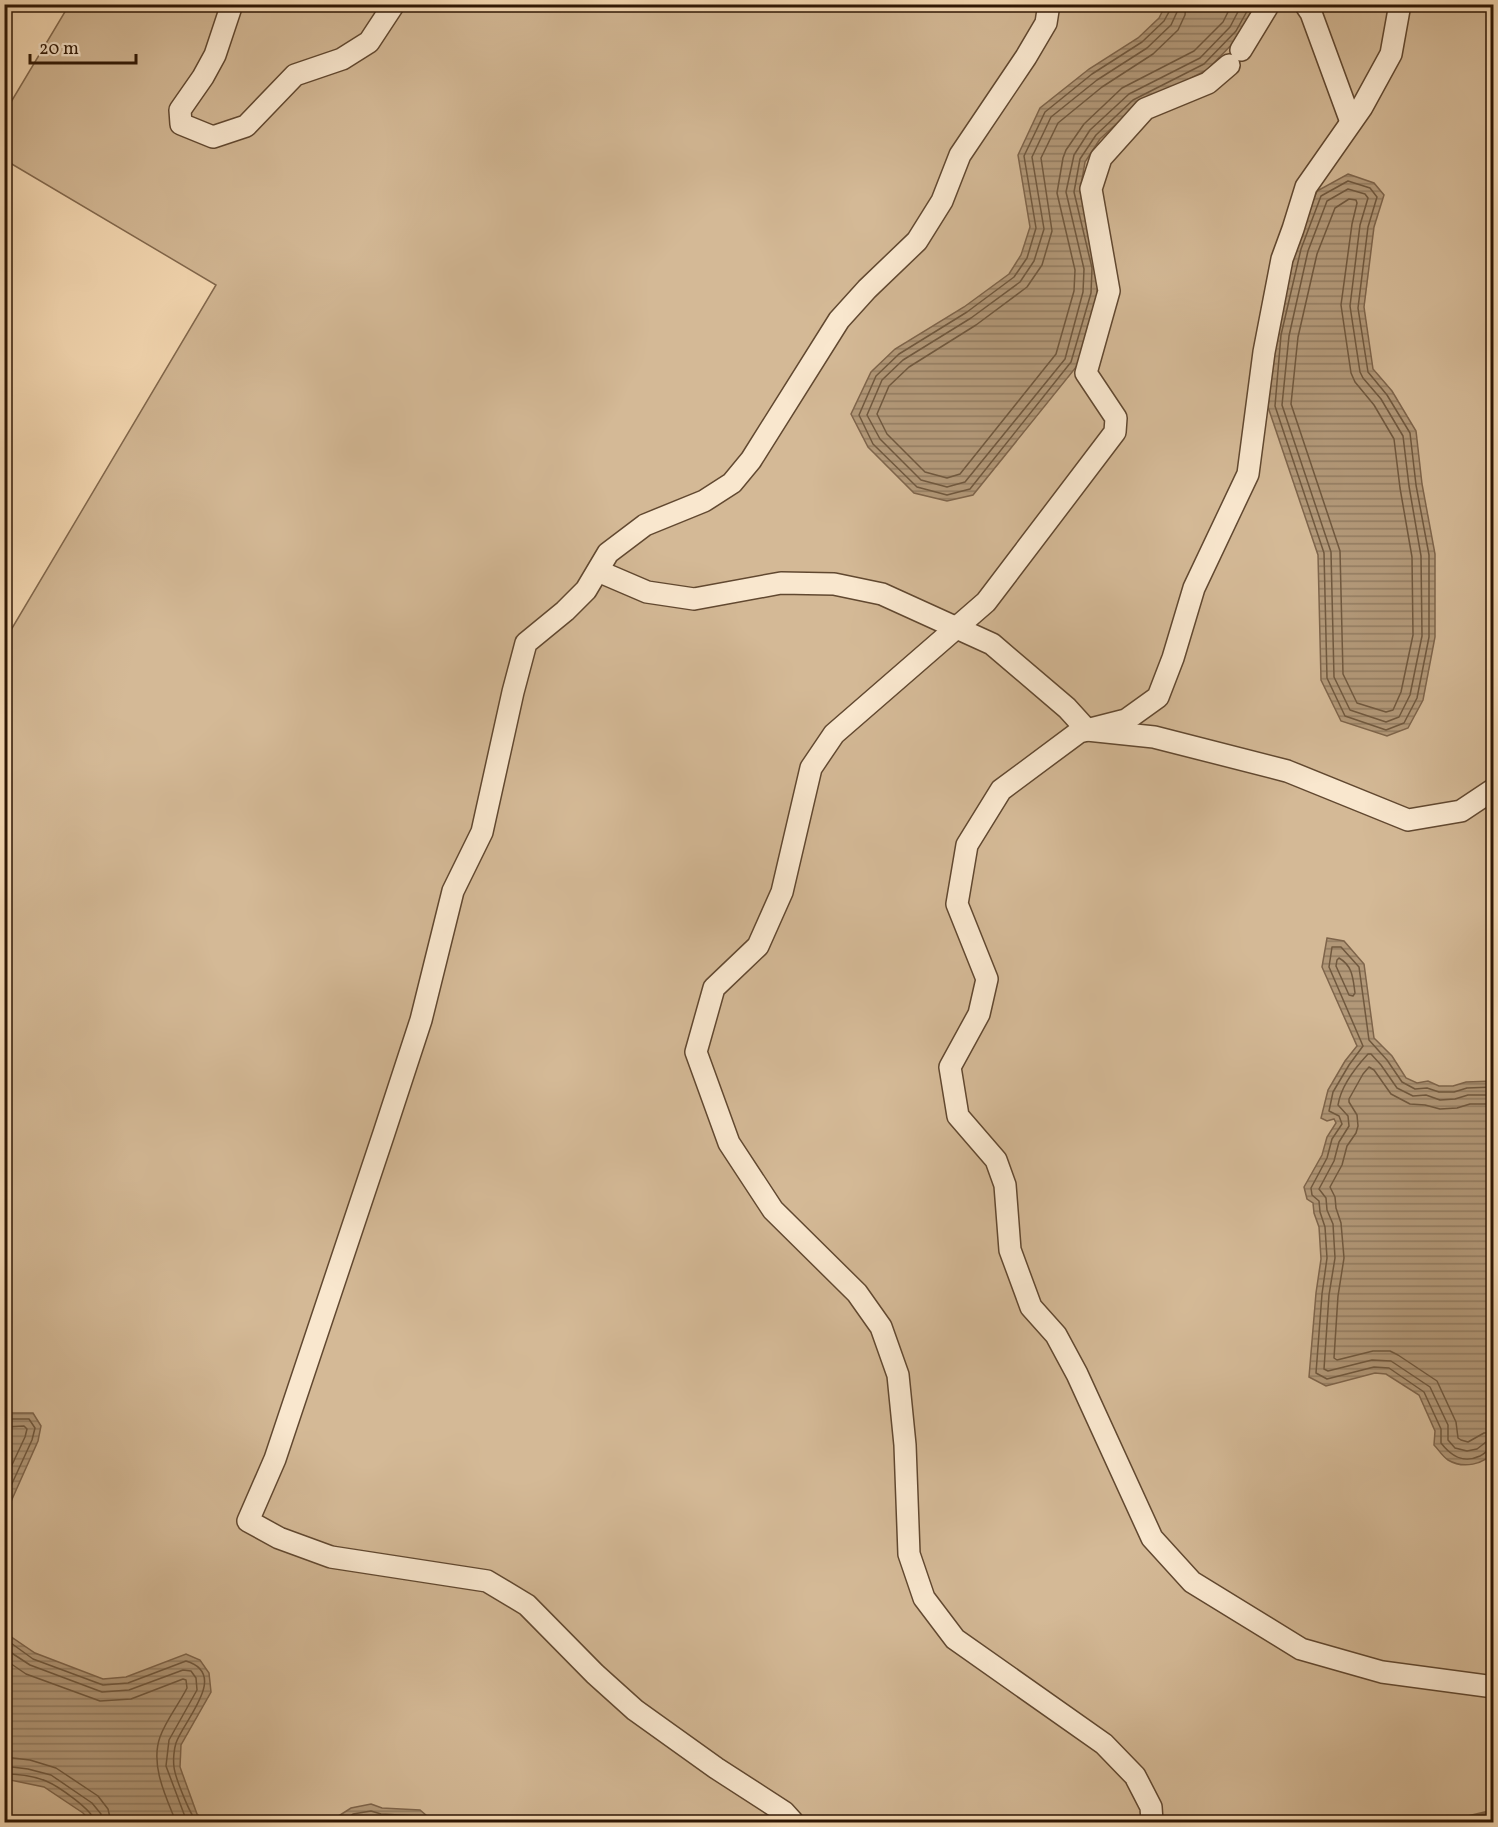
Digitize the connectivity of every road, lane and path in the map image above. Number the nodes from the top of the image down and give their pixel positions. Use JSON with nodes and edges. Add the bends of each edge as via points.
{"nodes":[{"id":1,"x":232,"y":4,"type":"edge"},
{"id":2,"x":394,"y":4,"type":"edge"},
{"id":3,"x":1050,"y":4,"type":"edge"},
{"id":4,"x":1269,"y":4,"type":"edge"},
{"id":5,"x":1305,"y":4,"type":"edge"},
{"id":6,"x":1400,"y":4,"type":"edge"},
{"id":7,"x":1351,"y":122,"type":"junction"},
{"id":8,"x":598,"y":571,"type":"junction"},
{"id":9,"x":957,"y":627,"type":"junction"},
{"id":10,"x":1087,"y":730,"type":"junction"},
{"id":11,"x":1494,"y":789,"type":"edge"},
{"id":12,"x":1494,"y":1687,"type":"edge"},
{"id":13,"x":793,"y":1822,"type":"edge"},
{"id":14,"x":1152,"y":1822,"type":"edge"}],
"edges":[{"from":1,"to":2,"type":"lane","via":[[215,55],[180,110],[181,124],[213,137],[246,126],[295,75],[342,59],[369,42]]},
{"from":3,"to":8,"type":"lane","via":[[1046,23],[960,155],[942,201],[917,241],[839,320],[751,460],[732,483],[704,501],[645,525],[608,553]]},
{"from":4,"to":9,"type":"lane","via":[[1235,58],[1208,83],[1145,109],[1101,158],[1091,189],[1109,291],[1086,373],[1116,418],[1115,432],[986,602]]},
{"from":5,"to":7,"type":"lane"},
{"from":6,"to":7,"type":"lane","via":[[1391,54]]},
{"from":7,"to":10,"type":"lane","via":[[1306,187],[1282,259],[1264,352],[1248,474],[1194,588],[1158,697],[1126,720]]},
{"from":8,"to":9,"type":"lane","via":[[647,592],[694,599],[781,583],[834,584],[882,594]]},
{"from":8,"to":13,"type":"lane","via":[[586,590],[526,643],[482,832],[453,891],[421,1020],[388,1122],[275,1459],[248,1521],[279,1538],[331,1557],[487,1581],[527,1605],[635,1710]]},
{"from":9,"to":10,"type":"lane","via":[[992,644]]},
{"from":9,"to":14,"type":"lane","via":[[834,734],[811,768],[782,892],[758,946],[714,988],[696,1052],[729,1143],[772,1210],[856,1293],[882,1327],[898,1375],[909,1554],[924,1598],[955,1639],[1104,1744],[1135,1776],[1151,1807]]},
{"from":10,"to":11,"type":"lane","via":[[1154,737],[1287,771],[1408,820],[1461,811]]},
{"from":10,"to":12,"type":"lane","via":[[1002,790],[967,845],[957,904],[987,979],[979,1014],[950,1066],[958,1116],[996,1160],[1005,1185],[1010,1251],[1031,1307],[1056,1335],[1072,1364],[1152,1538],[1192,1582],[1301,1649],[1382,1672]]}]}
